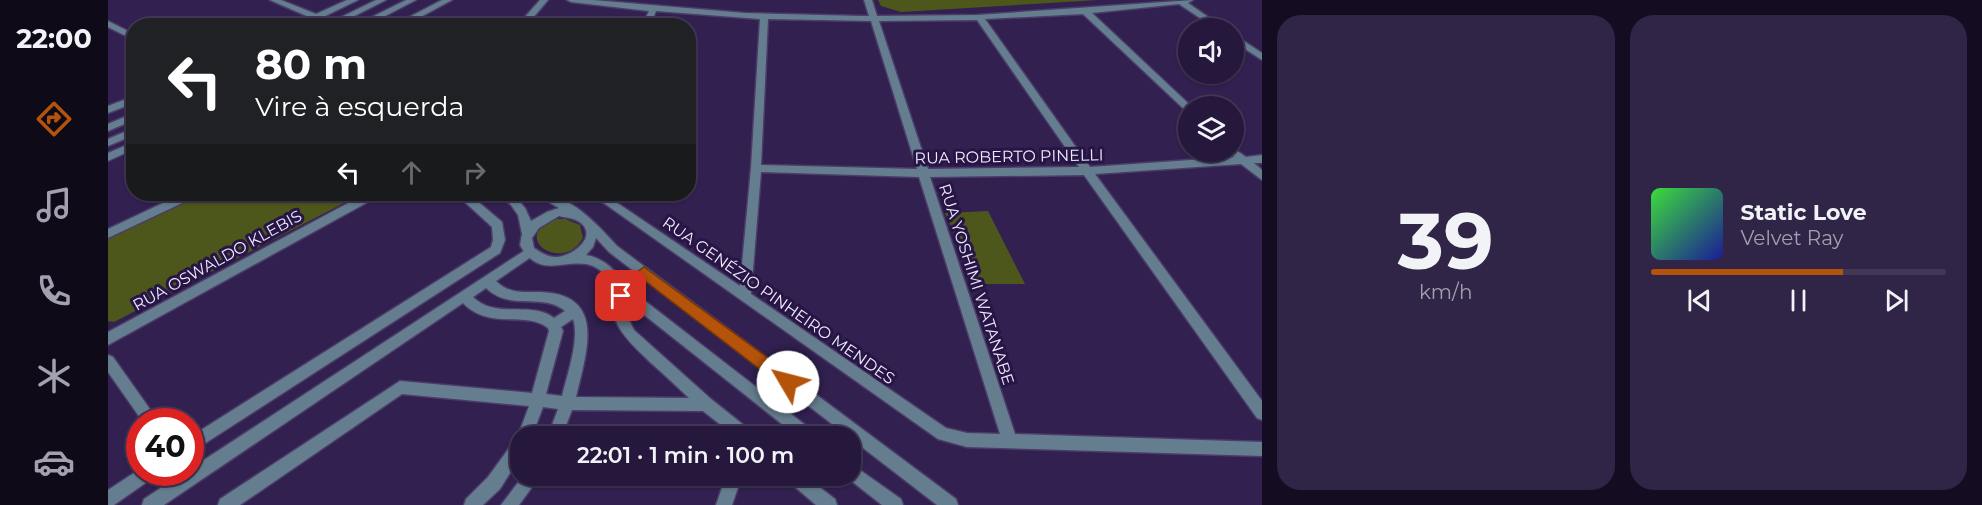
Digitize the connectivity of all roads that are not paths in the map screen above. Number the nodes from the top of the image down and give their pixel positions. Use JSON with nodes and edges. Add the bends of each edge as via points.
{"nodes":[{"id":1,"x":274,"y":0,"type":"edge"},
{"id":2,"x":354,"y":0,"type":"edge"},
{"id":3,"x":382,"y":0,"type":"edge"},
{"id":4,"x":412,"y":0,"type":"edge"},
{"id":5,"x":448,"y":0,"type":"edge"},
{"id":6,"x":544,"y":0,"type":"edge"},
{"id":7,"x":571,"y":0,"type":"edge"},
{"id":8,"x":868,"y":0,"type":"edge"},
{"id":9,"x":1183,"y":0,"type":"edge"},
{"id":10,"x":652,"y":10,"type":"junction"},
{"id":11,"x":1085,"y":11,"type":"junction"},
{"id":12,"x":315,"y":17,"type":"joint"},
{"id":13,"x":344,"y":18,"type":"edge"},
{"id":14,"x":375,"y":18,"type":"edge"},
{"id":15,"x":412,"y":18,"type":"edge"},
{"id":16,"x":528,"y":18,"type":"edge"},
{"id":17,"x":649,"y":18,"type":"edge"},
{"id":18,"x":764,"y":18,"type":"junction"},
{"id":19,"x":980,"y":18,"type":"junction"},
{"id":20,"x":1207,"y":18,"type":"edge"},
{"id":21,"x":873,"y":19,"type":"junction"},
{"id":22,"x":108,"y":24,"type":"edge"},
{"id":23,"x":126,"y":34,"type":"edge"},
{"id":24,"x":1244,"y":45,"type":"edge"},
{"id":25,"x":1262,"y":57,"type":"edge"},
{"id":26,"x":1178,"y":99,"type":"edge"},
{"id":27,"x":126,"y":102,"type":"edge"},
{"id":28,"x":108,"y":110,"type":"edge"},
{"id":29,"x":126,"y":120,"type":"edge"},
{"id":30,"x":108,"y":128,"type":"edge"},
{"id":31,"x":126,"y":135,"type":"edge"},
{"id":32,"x":108,"y":143,"type":"edge"},
{"id":33,"x":126,"y":149,"type":"edge"},
{"id":34,"x":108,"y":157,"type":"edge"},
{"id":35,"x":1262,"y":159,"type":"edge"},
{"id":36,"x":1244,"y":161,"type":"joint"},
{"id":37,"x":1228,"y":162,"type":"edge"},
{"id":38,"x":756,"y":168,"type":"junction"},
{"id":39,"x":1087,"y":171,"type":"junction"},
{"id":40,"x":923,"y":173,"type":"junction"},
{"id":41,"x":1262,"y":176,"type":"edge"},
{"id":42,"x":177,"y":201,"type":"edge"},
{"id":43,"x":360,"y":201,"type":"edge"},
{"id":44,"x":470,"y":201,"type":"edge"},
{"id":45,"x":514,"y":201,"type":"edge"},
{"id":46,"x":555,"y":201,"type":"edge"},
{"id":47,"x":607,"y":201,"type":"edge"},
{"id":48,"x":583,"y":218,"type":"junction"},
{"id":49,"x":527,"y":233,"type":"junction"},
{"id":50,"x":108,"y":234,"type":"edge"},
{"id":51,"x":530,"y":252,"type":"junction"},
{"id":52,"x":565,"y":261,"type":"junction"},
{"id":53,"x":644,"y":273,"type":"junction"},
{"id":54,"x":487,"y":280,"type":"junction"},
{"id":55,"x":622,"y":291,"type":"junction"},
{"id":56,"x":464,"y":296,"type":"junction"},
{"id":57,"x":745,"y":296,"type":"junction"},
{"id":58,"x":575,"y":311,"type":"junction"},
{"id":59,"x":554,"y":325,"type":"junction"},
{"id":60,"x":108,"y":339,"type":"edge"},
{"id":61,"x":108,"y":361,"type":"edge"},
{"id":62,"x":536,"y":400,"type":"junction"},
{"id":63,"x":568,"y":403,"type":"junction"},
{"id":64,"x":706,"y":404,"type":"junction"},
{"id":65,"x":142,"y":408,"type":"edge"},
{"id":66,"x":1262,"y":413,"type":"edge"},
{"id":67,"x":530,"y":426,"type":"edge"},
{"id":68,"x":559,"y":426,"type":"edge"},
{"id":69,"x":732,"y":426,"type":"edge"},
{"id":70,"x":795,"y":426,"type":"edge"},
{"id":71,"x":204,"y":437,"type":"edge"},
{"id":72,"x":1010,"y":441,"type":"junction"},
{"id":73,"x":1262,"y":449,"type":"edge"},
{"id":74,"x":510,"y":460,"type":"edge"},
{"id":75,"x":861,"y":479,"type":"edge"},
{"id":76,"x":128,"y":486,"type":"edge"},
{"id":77,"x":524,"y":486,"type":"edge"},
{"id":78,"x":731,"y":486,"type":"edge"},
{"id":79,"x":805,"y":486,"type":"edge"},
{"id":80,"x":108,"y":499,"type":"edge"},
{"id":81,"x":150,"y":505,"type":"edge"},
{"id":82,"x":226,"y":505,"type":"edge"},
{"id":83,"x":472,"y":505,"type":"edge"},
{"id":84,"x":509,"y":505,"type":"edge"},
{"id":85,"x":724,"y":505,"type":"edge"},
{"id":86,"x":829,"y":505,"type":"edge"},
{"id":87,"x":895,"y":505,"type":"edge"},
{"id":88,"x":950,"y":505,"type":"edge"}],
"edges":[{"from":1,"to":12,"type":"street"},
{"from":2,"to":12,"type":"street"},
{"from":3,"to":13,"type":"street"},
{"from":4,"to":14,"type":"street"},
{"from":5,"to":15,"type":"street"},
{"from":6,"to":16,"type":"street"},
{"from":7,"to":10,"type":"street"},
{"from":8,"to":21,"type":"street","name":"RUA YOSHIMI WATANABE"},
{"from":9,"to":11,"type":"street"},
{"from":9,"to":20,"type":"street"},
{"from":10,"to":17,"type":"street"},
{"from":10,"to":18,"type":"street"},
{"from":11,"to":19,"type":"street"},
{"from":11,"to":26,"type":"street"},
{"from":18,"to":21,"type":"street"},
{"from":18,"to":38,"type":"street"},
{"from":19,"to":21,"type":"street"},
{"from":19,"to":39,"type":"street"},
{"from":21,"to":40,"type":"street","name":"RUA YOSHIMI WATANABE"},
{"from":22,"to":23,"type":"street"},
{"from":24,"to":25,"type":"street"},
{"from":27,"to":28,"type":"street"},
{"from":29,"to":30,"type":"street"},
{"from":31,"to":32,"type":"street"},
{"from":33,"to":34,"type":"street"},
{"from":35,"to":36,"type":"street","name":"RUA ROBERTO PINELLI"},
{"from":36,"to":41,"type":"street"},
{"from":37,"to":39,"type":"street","name":"RUA ROBERTO PINELLI"},
{"from":38,"to":40,"type":"street","name":"RUA ROBERTO PINELLI"},
{"from":38,"to":57,"type":"street"},
{"from":39,"to":40,"type":"street","name":"RUA ROBERTO PINELLI"},
{"from":39,"to":66,"type":"street"},
{"from":40,"to":72,"type":"street","name":"RUA YOSHIMI WATANABE"},
{"from":42,"to":50,"type":"street"},
{"from":43,"to":60,"type":"street","name":"RUA OSWALDO KLEBIS"},
{"from":44,"to":71,"type":"street","via":[[498,225],[496,250]]},
{"from":45,"to":49,"type":"street","via":[[524,214]]},
{"from":46,"to":48,"type":"street"},
{"from":47,"to":57,"type":"street","name":"RUA GENÉZIO PINHEIRO MENDES"},
{"from":48,"to":49,"type":"street","via":[[559,212],[549,214]]},
{"from":48,"to":52,"type":"street","via":[[593,236],[590,244]]},
{"from":48,"to":53,"type":"street"},
{"from":49,"to":51,"type":"street"},
{"from":51,"to":52,"type":"street","via":[[545,261]]},
{"from":51,"to":54,"type":"street"},
{"from":52,"to":55,"type":"street","via":[[581,260],[609,269]]},
{"from":53,"to":55,"type":"street"},
{"from":53,"to":88,"type":"street"},
{"from":54,"to":56,"type":"street"},
{"from":54,"to":58,"type":"street","via":[[503,295],[553,298]]},
{"from":55,"to":64,"type":"street","via":[[619,311],[629,334]]},
{"from":55,"to":70,"type":"street"},
{"from":56,"to":59,"type":"street","via":[[483,312],[537,316]]},
{"from":56,"to":81,"type":"street"},
{"from":57,"to":72,"type":"street","name":"RUA GENÉZIO PINHEIRO MENDES","via":[[943,434],[967,441]]},
{"from":58,"to":59,"type":"street"},
{"from":58,"to":63,"type":"street","via":[[582,334]]},
{"from":59,"to":62,"type":"street","via":[[556,331]]},
{"from":61,"to":65,"type":"street"},
{"from":62,"to":63,"type":"street"},
{"from":62,"to":67,"type":"street"},
{"from":62,"to":82,"type":"street","via":[[400,387]]},
{"from":63,"to":64,"type":"street"},
{"from":63,"to":68,"type":"street"},
{"from":64,"to":69,"type":"street"},
{"from":72,"to":73,"type":"street"},
{"from":74,"to":83,"type":"street"},
{"from":75,"to":87,"type":"street"},
{"from":76,"to":80,"type":"street"},
{"from":77,"to":84,"type":"street"},
{"from":78,"to":85,"type":"street"},
{"from":79,"to":86,"type":"street"}]}
